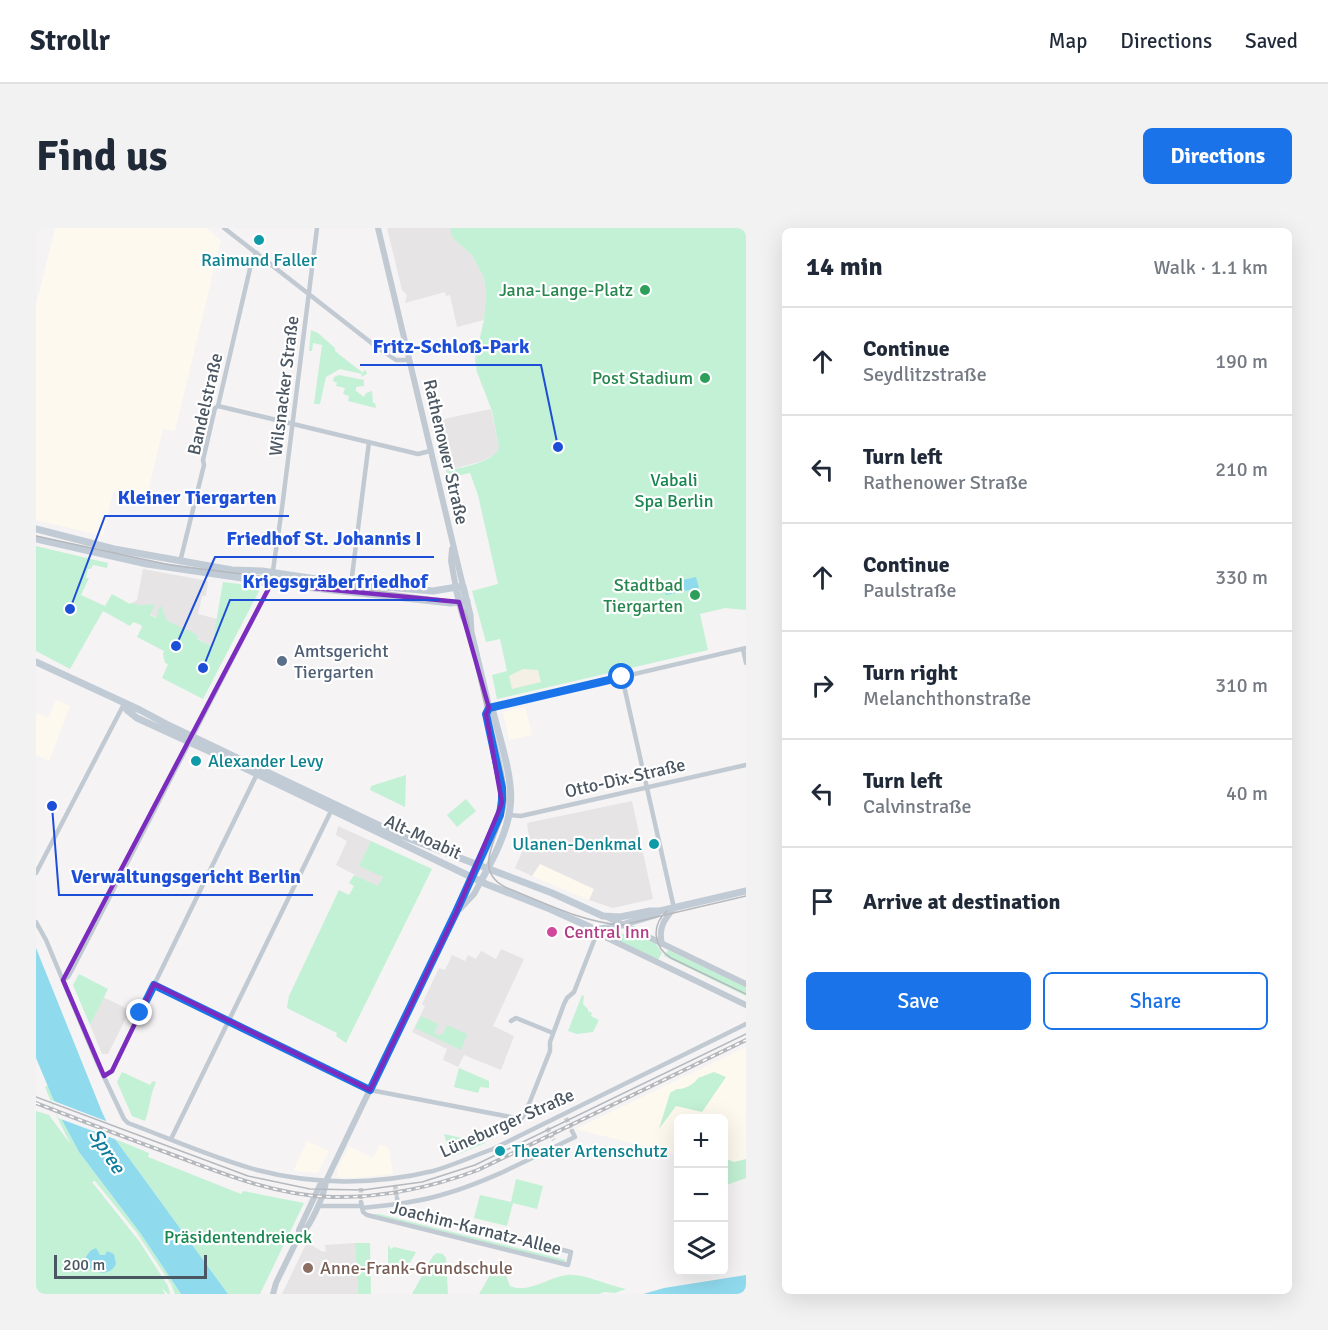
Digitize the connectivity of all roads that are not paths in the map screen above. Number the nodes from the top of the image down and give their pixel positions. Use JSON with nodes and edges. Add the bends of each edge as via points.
{"nodes":[{"id":1,"x":224,"y":228,"type":"edge"},
{"id":2,"x":317,"y":228,"type":"edge"},
{"id":3,"x":378,"y":228,"type":"edge"},
{"id":4,"x":257,"y":253,"type":"junction"},
{"id":5,"x":309,"y":293,"type":"junction"},
{"id":6,"x":378,"y":348,"type":"junction"},
{"id":7,"x":407,"y":351,"type":"junction"},
{"id":8,"x":409,"y":360,"type":"junction"},
{"id":9,"x":218,"y":406,"type":"junction"},
{"id":10,"x":293,"y":424,"type":"junction"},
{"id":11,"x":369,"y":442,"type":"junction"},
{"id":12,"x":430,"y":451,"type":"junction"},
{"id":13,"x":36,"y":529,"type":"edge"},
{"id":14,"x":36,"y":538,"type":"edge"},
{"id":15,"x":180,"y":562,"type":"junction"},
{"id":16,"x":274,"y":572,"type":"junction"},
{"id":17,"x":271,"y":584,"type":"junction"},
{"id":18,"x":351,"y":584,"type":"junction"},
{"id":19,"x":460,"y":587,"type":"junction"},
{"id":20,"x":463,"y":601,"type":"junction"},
{"id":21,"x":744,"y":649,"type":"edge"},
{"id":22,"x":36,"y":662,"type":"edge"},
{"id":23,"x":746,"y":663,"type":"edge"},
{"id":24,"x":622,"y":677,"type":"junction"},
{"id":25,"x":124,"y":704,"type":"junction"},
{"id":26,"x":489,"y":708,"type":"junction"},
{"id":27,"x":190,"y":739,"type":"junction"},
{"id":28,"x":746,"y":765,"type":"edge"},
{"id":29,"x":257,"y":774,"type":"junction"},
{"id":30,"x":647,"y":787,"type":"junction"},
{"id":31,"x":333,"y":807,"type":"junction"},
{"id":32,"x":509,"y":815,"type":"junction"},
{"id":33,"x":477,"y":865,"type":"junction"},
{"id":34,"x":488,"y":869,"type":"junction"},
{"id":35,"x":36,"y":873,"type":"edge"},
{"id":36,"x":472,"y":877,"type":"junction"},
{"id":37,"x":481,"y":881,"type":"junction"},
{"id":38,"x":746,"y":891,"type":"edge"},
{"id":39,"x":674,"y":908,"type":"junction"},
{"id":40,"x":659,"y":911,"type":"junction"},
{"id":41,"x":456,"y":912,"type":"junction"},
{"id":42,"x":607,"y":917,"type":"junction"},
{"id":43,"x":36,"y":922,"type":"edge"},
{"id":44,"x":622,"y":925,"type":"junction"},
{"id":45,"x":598,"y":931,"type":"junction"},
{"id":46,"x":662,"y":944,"type":"junction"},
{"id":47,"x":63,"y":980,"type":"junction"},
{"id":48,"x":746,"y":984,"type":"edge"},
{"id":49,"x":154,"y":985,"type":"junction"},
{"id":50,"x":746,"y":1005,"type":"edge"},
{"id":51,"x":229,"y":1021,"type":"junction"},
{"id":52,"x":511,"y":1021,"type":"dead end"},
{"id":53,"x":746,"y":1024,"type":"edge"},
{"id":54,"x":553,"y":1033,"type":"junction"},
{"id":55,"x":104,"y":1076,"type":"junction"},
{"id":56,"x":370,"y":1090,"type":"junction"},
{"id":57,"x":572,"y":1131,"type":"dead end"},
{"id":58,"x":171,"y":1139,"type":"junction"},
{"id":59,"x":394,"y":1178,"type":"junction"},
{"id":60,"x":326,"y":1181,"type":"junction"},
{"id":61,"x":360,"y":1181,"type":"junction"},
{"id":62,"x":395,"y":1185,"type":"tunnel mouth"},
{"id":63,"x":360,"y":1187,"type":"tunnel mouth"},
{"id":64,"x":397,"y":1198,"type":"tunnel mouth"},
{"id":65,"x":398,"y":1204,"type":"junction"},
{"id":66,"x":318,"y":1206,"type":"junction"},
{"id":67,"x":362,"y":1206,"type":"junction"},
{"id":68,"x":299,"y":1236,"type":"junction"},
{"id":69,"x":276,"y":1283,"type":"junction"},
{"id":70,"x":268,"y":1294,"type":"edge"},
{"id":71,"x":273,"y":1294,"type":"edge"}],
"edges":[{"from":1,"to":4,"type":"street"},
{"from":2,"to":5,"type":"street","name":"Wilsnacker Straße"},
{"from":3,"to":7,"type":"street","name":"Rathenower Straße"},
{"from":4,"to":5,"type":"street"},
{"from":4,"to":9,"type":"street","name":"Bandelstraße","via":[[252,260]]},
{"from":5,"to":6,"type":"street"},
{"from":5,"to":10,"type":"street","name":"Wilsnacker Straße"},
{"from":6,"to":7,"type":"street"},
{"from":6,"to":8,"type":"street","via":[[396,360]]},
{"from":7,"to":8,"type":"street","name":"Rathenower Straße"},
{"from":8,"to":12,"type":"street","name":"Rathenower Straße"},
{"from":9,"to":10,"type":"street"},
{"from":9,"to":15,"type":"street","name":"Bandelstraße"},
{"from":10,"to":11,"type":"street"},
{"from":10,"to":16,"type":"street","name":"Wilsnacker Straße"},
{"from":11,"to":12,"type":"street","via":[[418,454]]},
{"from":11,"to":18,"type":"street"},
{"from":12,"to":19,"type":"street","name":"Rathenower Straße","via":[[452,543],[451,561]]},
{"from":13,"to":15,"type":"main road"},
{"from":14,"to":17,"type":"main road","via":[[164,567]]},
{"from":15,"to":16,"type":"main road"},
{"from":16,"to":17,"type":"street","name":"Wilsnacker Straße"},
{"from":16,"to":18,"type":"main road"},
{"from":17,"to":20,"type":"main road","via":[[451,603]]},
{"from":17,"to":27,"type":"street","name":"Wilsnacker Straße"},
{"from":18,"to":19,"type":"main road","via":[[433,591]]},
{"from":19,"to":20,"type":"main road","name":"Rathenower Straße"},
{"from":20,"to":26,"type":"main road","name":"Rathenower Straße"},
{"from":21,"to":23,"type":"street"},
{"from":21,"to":24,"type":"street"},
{"from":22,"to":25,"type":"main road","name":"Alt-Moabit"},
{"from":24,"to":26,"type":"street"},
{"from":24,"to":30,"type":"street"},
{"from":25,"to":27,"type":"main road","name":"Alt-Moabit","via":[[135,717]]},
{"from":25,"to":35,"type":"street"},
{"from":26,"to":32,"type":"main road","name":"Rathenower Straße","via":[[507,773]]},
{"from":26,"to":33,"type":"main road","name":"Rathenower Straße","via":[[486,714],[502,800],[497,824]]},
{"from":27,"to":29,"type":"main road","name":"Alt-Moabit"},
{"from":27,"to":31,"type":"main road","name":"Alt-Moabit"},
{"from":27,"to":47,"type":"street","name":"Wilsnacker Straße","via":[[73,968]]},
{"from":28,"to":30,"type":"street","name":"Otto-Dix-Straße"},
{"from":29,"to":31,"type":"main road","name":"Alt-Moabit"},
{"from":29,"to":49,"type":"street"},
{"from":30,"to":32,"type":"street","name":"Otto-Dix-Straße","via":[[521,816]]},
{"from":30,"to":39,"type":"street"},
{"from":31,"to":33,"type":"main road","name":"Alt-Moabit"},
{"from":31,"to":36,"type":"main road","name":"Alt-Moabit"},
{"from":31,"to":51,"type":"street"},
{"from":32,"to":34,"type":"main road","name":"Rathenower Straße"},
{"from":33,"to":34,"type":"main road","name":"Alt-Moabit"},
{"from":33,"to":36,"type":"main road","name":"Rathenower Straße"},
{"from":34,"to":37,"type":"main road","name":"Rathenower Straße"},
{"from":34,"to":42,"type":"main road","name":"Alt-Moabit"},
{"from":36,"to":37,"type":"main road","name":"Alt-Moabit"},
{"from":36,"to":41,"type":"street"},
{"from":37,"to":41,"type":"street","via":[[476,892]]},
{"from":37,"to":45,"type":"main road","name":"Alt-Moabit"},
{"from":38,"to":39,"type":"main road"},
{"from":39,"to":40,"type":"main road"},
{"from":39,"to":46,"type":"street","via":[[661,926]]},
{"from":40,"to":42,"type":"main road"},
{"from":40,"to":44,"type":"main road"},
{"from":41,"to":56,"type":"street"},
{"from":42,"to":44,"type":"street","name":"Alt-Moabit"},
{"from":43,"to":47,"type":"street"},
{"from":44,"to":45,"type":"main road"},
{"from":44,"to":46,"type":"street","name":"Alt-Moabit"},
{"from":45,"to":50,"type":"street","name":"Alt-Moabit"},
{"from":45,"to":54,"type":"street"},
{"from":46,"to":48,"type":"street","name":"Alt-Moabit"},
{"from":47,"to":55,"type":"street"},
{"from":49,"to":51,"type":"street"},
{"from":49,"to":55,"type":"street","via":[[112,1071]]},
{"from":51,"to":56,"type":"street"},
{"from":51,"to":58,"type":"street"},
{"from":52,"to":54,"type":"street","via":[[516,1018]]},
{"from":53,"to":59,"type":"street","name":"Lüneburger Straße","via":[[546,1126],[465,1160]]},
{"from":54,"to":56,"type":"street","via":[[547,1058],[521,1119]]},
{"from":55,"to":58,"type":"street","name":"Lüneburger Straße","via":[[128,1123]]},
{"from":56,"to":60,"type":"street"},
{"from":57,"to":65,"type":"street","via":[[574,1137],[469,1186]]},
{"from":58,"to":60,"type":"street","name":"Lüneburger Straße","via":[[257,1170]]},
{"from":59,"to":61,"type":"street","name":"Lüneburger Straße"},
{"from":59,"to":62,"type":"street","name":"Joachim-Karnatz-Allee"},
{"from":60,"to":61,"type":"street","name":"Lüneburger Straße"},
{"from":60,"to":66,"type":"street"},
{"from":60,"to":68,"type":"street","via":[[320,1185],[298,1230]]},
{"from":61,"to":63,"type":"street"},
{"from":64,"to":65,"type":"street","name":"Joachim-Karnatz-Allee"},
{"from":65,"to":67,"type":"street"},
{"from":65,"to":67,"type":"street","name":"Joachim-Karnatz-Allee","via":[[405,1211],[571,1252],[568,1265],[377,1218],[364,1213]]},
{"from":66,"to":67,"type":"street","name":"Joachim-Karnatz-Allee"},
{"from":66,"to":68,"type":"street"},
{"from":68,"to":69,"type":"street"},
{"from":69,"to":70,"type":"street"},
{"from":69,"to":71,"type":"street"}]}
